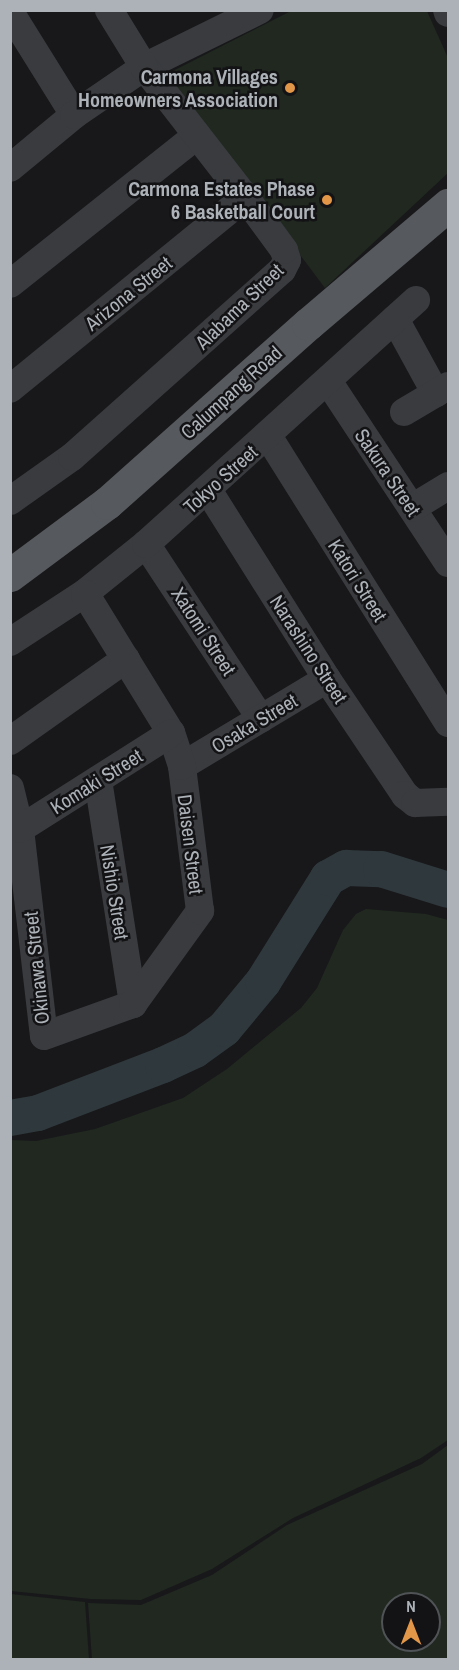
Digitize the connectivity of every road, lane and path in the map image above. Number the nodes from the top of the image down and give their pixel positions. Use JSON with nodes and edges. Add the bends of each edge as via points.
{"nodes":[{"id":1,"x":110,"y":10,"type":"edge"},
{"id":2,"x":261,"y":10,"type":"edge"},
{"id":3,"x":10,"y":12,"type":"edge"},
{"id":4,"x":144,"y":67,"type":"junction"},
{"id":5,"x":74,"y":115,"type":"junction"},
{"id":6,"x":197,"y":135,"type":"junction"},
{"id":7,"x":11,"y":166,"type":"edge"},
{"id":8,"x":245,"y":197,"type":"junction"},
{"id":9,"x":448,"y":204,"type":"edge"},
{"id":10,"x":10,"y":284,"type":"edge"},
{"id":11,"x":416,"y":300,"type":"dead end"},
{"id":12,"x":395,"y":319,"type":"junction"},
{"id":13,"x":328,"y":381,"type":"junction"},
{"id":14,"x":10,"y":389,"type":"edge"},
{"id":15,"x":442,"y":390,"type":"edge"},
{"id":16,"x":405,"y":412,"type":"dead end"},
{"id":17,"x":268,"y":436,"type":"junction"},
{"id":18,"x":448,"y":486,"type":"edge"},
{"id":19,"x":208,"y":490,"type":"junction"},
{"id":20,"x":10,"y":501,"type":"edge"},
{"id":21,"x":412,"y":508,"type":"junction"},
{"id":22,"x":146,"y":544,"type":"junction"},
{"id":23,"x":448,"y":563,"type":"edge"},
{"id":24,"x":10,"y":575,"type":"edge"},
{"id":25,"x":85,"y":593,"type":"junction"},
{"id":26,"x":10,"y":642,"type":"edge"},
{"id":27,"x":126,"y":659,"type":"junction"},
{"id":28,"x":327,"y":679,"type":"junction"},
{"id":29,"x":261,"y":719,"type":"junction"},
{"id":30,"x":448,"y":723,"type":"edge"},
{"id":31,"x":171,"y":733,"type":"junction"},
{"id":32,"x":10,"y":741,"type":"edge"},
{"id":33,"x":182,"y":766,"type":"junction"},
{"id":34,"x":98,"y":780,"type":"junction"},
{"id":35,"x":10,"y":788,"type":"edge"},
{"id":36,"x":448,"y":802,"type":"edge"},
{"id":37,"x":20,"y":829,"type":"junction"},
{"id":38,"x":133,"y":1005,"type":"junction"}],
"edges":[{"from":1,"to":4,"type":"street","name":"Alabama Street"},
{"from":2,"to":4,"type":"street"},
{"from":3,"to":5,"type":"street"},
{"from":4,"to":5,"type":"street"},
{"from":4,"to":6,"type":"street","name":"Alabama Street"},
{"from":5,"to":7,"type":"street"},
{"from":6,"to":8,"type":"street","name":"Alabama Street"},
{"from":6,"to":10,"type":"street"},
{"from":8,"to":14,"type":"street","name":"Arizona Street"},
{"from":8,"to":20,"type":"street","name":"Alabama Street","via":[[284,250],[287,260],[282,270],[72,458]]},
{"from":9,"to":24,"type":"main road","name":"Calumpang Road","via":[[107,503]]},
{"from":11,"to":12,"type":"street","name":"Tokyo Street"},
{"from":12,"to":13,"type":"street","name":"Tokyo Street"},
{"from":12,"to":15,"type":"street"},
{"from":13,"to":17,"type":"street","name":"Tokyo Street"},
{"from":13,"to":21,"type":"street","name":"Sakura Street"},
{"from":15,"to":16,"type":"street"},
{"from":17,"to":19,"type":"street","name":"Tokyo Street"},
{"from":17,"to":30,"type":"street","name":"Katori Street"},
{"from":18,"to":21,"type":"street"},
{"from":19,"to":22,"type":"street","name":"Tokyo Street"},
{"from":19,"to":28,"type":"street","name":"Narashino Street"},
{"from":21,"to":23,"type":"street","name":"Sakura Street"},
{"from":22,"to":25,"type":"street","name":"Tokyo Street"},
{"from":22,"to":29,"type":"street","name":"Xatomi Street"},
{"from":25,"to":26,"type":"street","name":"Tokyo Street"},
{"from":25,"to":27,"type":"street","name":"Daisen Street"},
{"from":27,"to":31,"type":"street","name":"Daisen Street"},
{"from":27,"to":32,"type":"street"},
{"from":28,"to":29,"type":"street","name":"Osaka Street"},
{"from":28,"to":36,"type":"street","name":"Narashino Street","via":[[405,795],[415,803]]},
{"from":29,"to":33,"type":"street","name":"Osaka Street"},
{"from":31,"to":33,"type":"street","name":"Daisen Street"},
{"from":31,"to":34,"type":"street","name":"Komaki Street"},
{"from":33,"to":38,"type":"street","name":"Daisen Street","via":[[200,910]]},
{"from":34,"to":37,"type":"street","name":"Komaki Street"},
{"from":34,"to":38,"type":"street","name":"Nishio Street"},
{"from":35,"to":37,"type":"street"},
{"from":37,"to":38,"type":"street","name":"Okinawa Street","via":[[44,1036]]}]}
